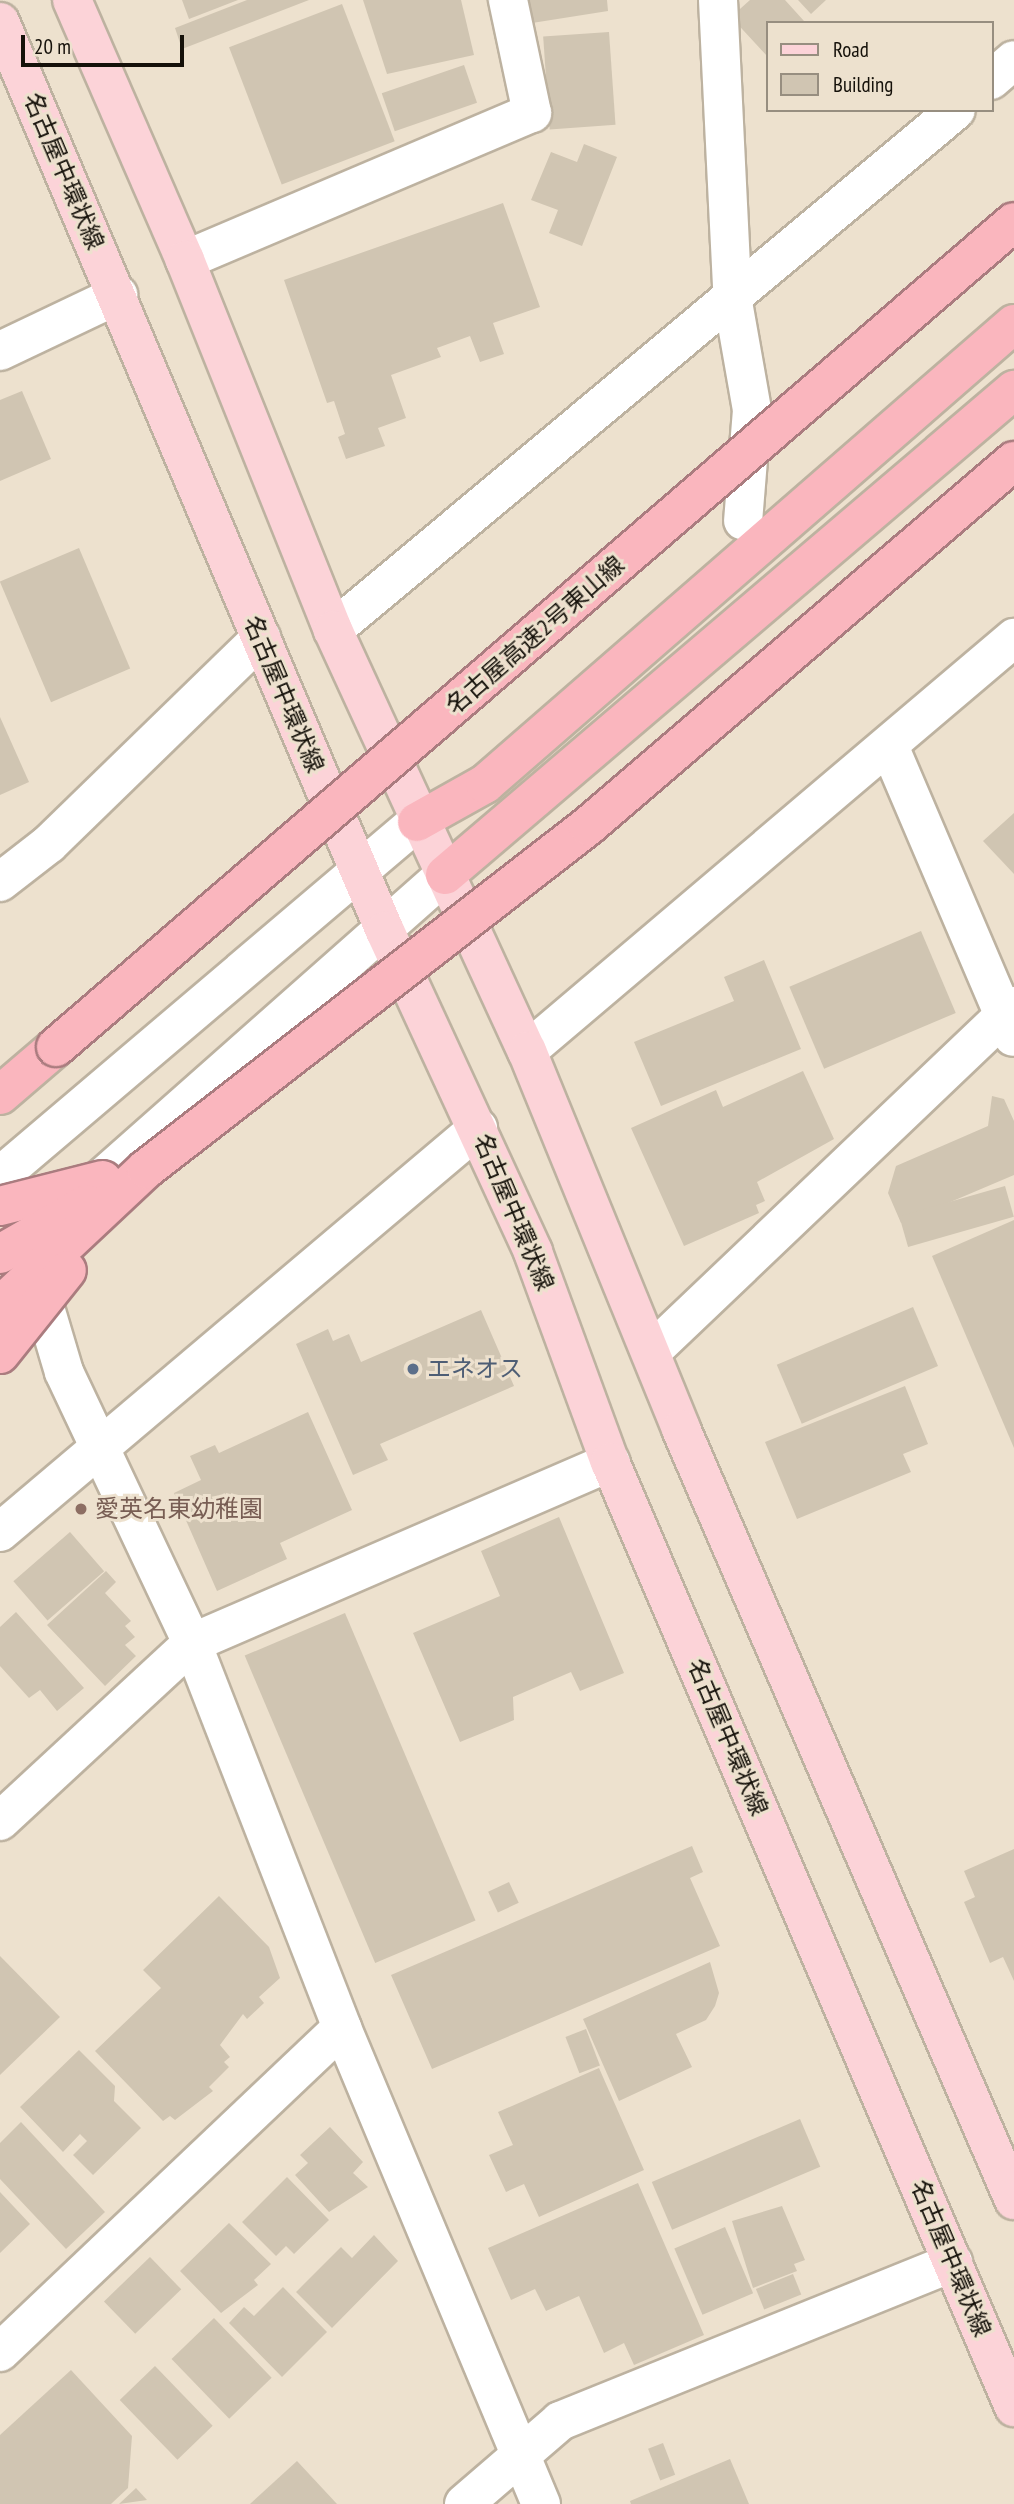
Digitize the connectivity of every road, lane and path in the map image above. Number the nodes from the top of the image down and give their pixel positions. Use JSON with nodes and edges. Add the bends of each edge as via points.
{"nodes":[{"id":1,"x":72,"y":0,"type":"edge"},
{"id":2,"x":508,"y":0,"type":"edge"},
{"id":3,"x":718,"y":0,"type":"edge"},
{"id":4,"x":0,"y":22,"type":"edge"},
{"id":5,"x":1014,"y":60,"type":"edge"},
{"id":6,"x":993,"y":78,"type":"edge"},
{"id":7,"x":954,"y":112,"type":"edge"},
{"id":8,"x":1014,"y":222,"type":"edge"},
{"id":9,"x":185,"y":260,"type":"junction"},
{"id":10,"x":118,"y":295,"type":"junction"},
{"id":11,"x":733,"y":302,"type":"junction"},
{"id":12,"x":1014,"y":324,"type":"edge"},
{"id":13,"x":0,"y":351,"type":"edge"},
{"id":14,"x":1014,"y":390,"type":"edge"},
{"id":15,"x":1014,"y":461,"type":"edge"},
{"id":16,"x":743,"y":521,"type":"dead end"},
{"id":17,"x":332,"y":630,"type":"junction"},
{"id":18,"x":261,"y":638,"type":"junction"},
{"id":19,"x":1014,"y":638,"type":"edge"},
{"id":20,"x":889,"y":746,"type":"junction"},
{"id":21,"x":417,"y":822,"type":"junction"},
{"id":22,"x":358,"y":868,"type":"junction"},
{"id":23,"x":445,"y":876,"type":"junction"},
{"id":24,"x":0,"y":882,"type":"edge"},
{"id":25,"x":385,"y":931,"type":"junction"},
{"id":26,"x":1011,"y":1020,"type":"edge"},
{"id":27,"x":56,"y":1047,"type":"junction"},
{"id":28,"x":527,"y":1051,"type":"junction"},
{"id":29,"x":0,"y":1082,"type":"edge"},
{"id":30,"x":0,"y":1095,"type":"edge"},
{"id":31,"x":478,"y":1128,"type":"junction"},
{"id":32,"x":146,"y":1169,"type":"junction"},
{"id":33,"x":1,"y":1178,"type":"edge"},
{"id":34,"x":9,"y":1256,"type":"edge"},
{"id":35,"x":0,"y":1306,"type":"edge"},
{"id":36,"x":652,"y":1351,"type":"junction"},
{"id":37,"x":0,"y":1354,"type":"edge"},
{"id":38,"x":102,"y":1446,"type":"junction"},
{"id":39,"x":610,"y":1462,"type":"junction"},
{"id":40,"x":0,"y":1532,"type":"edge"},
{"id":41,"x":192,"y":1643,"type":"junction"},
{"id":42,"x":0,"y":1821,"type":"edge"},
{"id":43,"x":342,"y":2028,"type":"junction"},
{"id":44,"x":1014,"y":2200,"type":"edge"},
{"id":45,"x":953,"y":2262,"type":"junction"},
{"id":46,"x":0,"y":2353,"type":"edge"},
{"id":47,"x":1014,"y":2407,"type":"edge"},
{"id":48,"x":519,"y":2453,"type":"junction"},
{"id":49,"x":464,"y":2504,"type":"edge"},
{"id":50,"x":541,"y":2504,"type":"edge"}],
"edges":[{"from":1,"to":9,"type":"main road"},
{"from":2,"to":9,"type":"street","via":[[531,113]]},
{"from":3,"to":11,"type":"street"},
{"from":4,"to":10,"type":"main road","name":"名古屋中環状線"},
{"from":5,"to":6,"type":"street"},
{"from":7,"to":11,"type":"street"},
{"from":8,"to":27,"type":"highway","name":"名古屋高速2号東山線","bridge":true},
{"from":9,"to":17,"type":"main road"},
{"from":10,"to":13,"type":"street"},
{"from":10,"to":18,"type":"main road","name":"名古屋中環状線"},
{"from":11,"to":16,"type":"street","via":[[752,410]]},
{"from":11,"to":17,"type":"street"},
{"from":12,"to":21,"type":"highway","via":[[485,784]]},
{"from":14,"to":23,"type":"highway"},
{"from":15,"to":32,"type":"highway","bridge":true,"via":[[588,826]]},
{"from":17,"to":21,"type":"main road"},
{"from":18,"to":22,"type":"main road","name":"名古屋中環状線"},
{"from":18,"to":24,"type":"street","via":[[49,844]]},
{"from":19,"to":20,"type":"street"},
{"from":20,"to":26,"type":"street"},
{"from":20,"to":28,"type":"street"},
{"from":21,"to":22,"type":"street"},
{"from":21,"to":23,"type":"main road"},
{"from":22,"to":25,"type":"main road","name":"名古屋中環状線"},
{"from":22,"to":33,"type":"street"},
{"from":23,"to":25,"type":"street"},
{"from":23,"to":28,"type":"main road"},
{"from":25,"to":31,"type":"main road","name":"名古屋中環状線"},
{"from":25,"to":34,"type":"street"},
{"from":26,"to":36,"type":"street"},
{"from":27,"to":29,"type":"highway"},
{"from":27,"to":30,"type":"highway"},
{"from":28,"to":36,"type":"main road"},
{"from":31,"to":38,"type":"street"},
{"from":31,"to":39,"type":"main road","name":"名古屋中環状線","via":[[533,1252]]},
{"from":32,"to":33,"type":"highway","bridge":true},
{"from":32,"to":34,"type":"highway","bridge":true},
{"from":32,"to":35,"type":"highway","bridge":true},
{"from":32,"to":37,"type":"highway","bridge":true},
{"from":33,"to":34,"type":"street"},
{"from":34,"to":38,"type":"street"},
{"from":36,"to":44,"type":"main road"},
{"from":38,"to":40,"type":"street"},
{"from":38,"to":41,"type":"street"},
{"from":39,"to":41,"type":"street"},
{"from":39,"to":45,"type":"main road","name":"名古屋中環状線"},
{"from":41,"to":42,"type":"street"},
{"from":41,"to":43,"type":"street"},
{"from":43,"to":46,"type":"street"},
{"from":43,"to":48,"type":"street"},
{"from":45,"to":47,"type":"main road","name":"名古屋中環状線"},
{"from":45,"to":48,"type":"street","via":[[560,2421]]},
{"from":48,"to":49,"type":"street"},
{"from":48,"to":50,"type":"street"}]}
